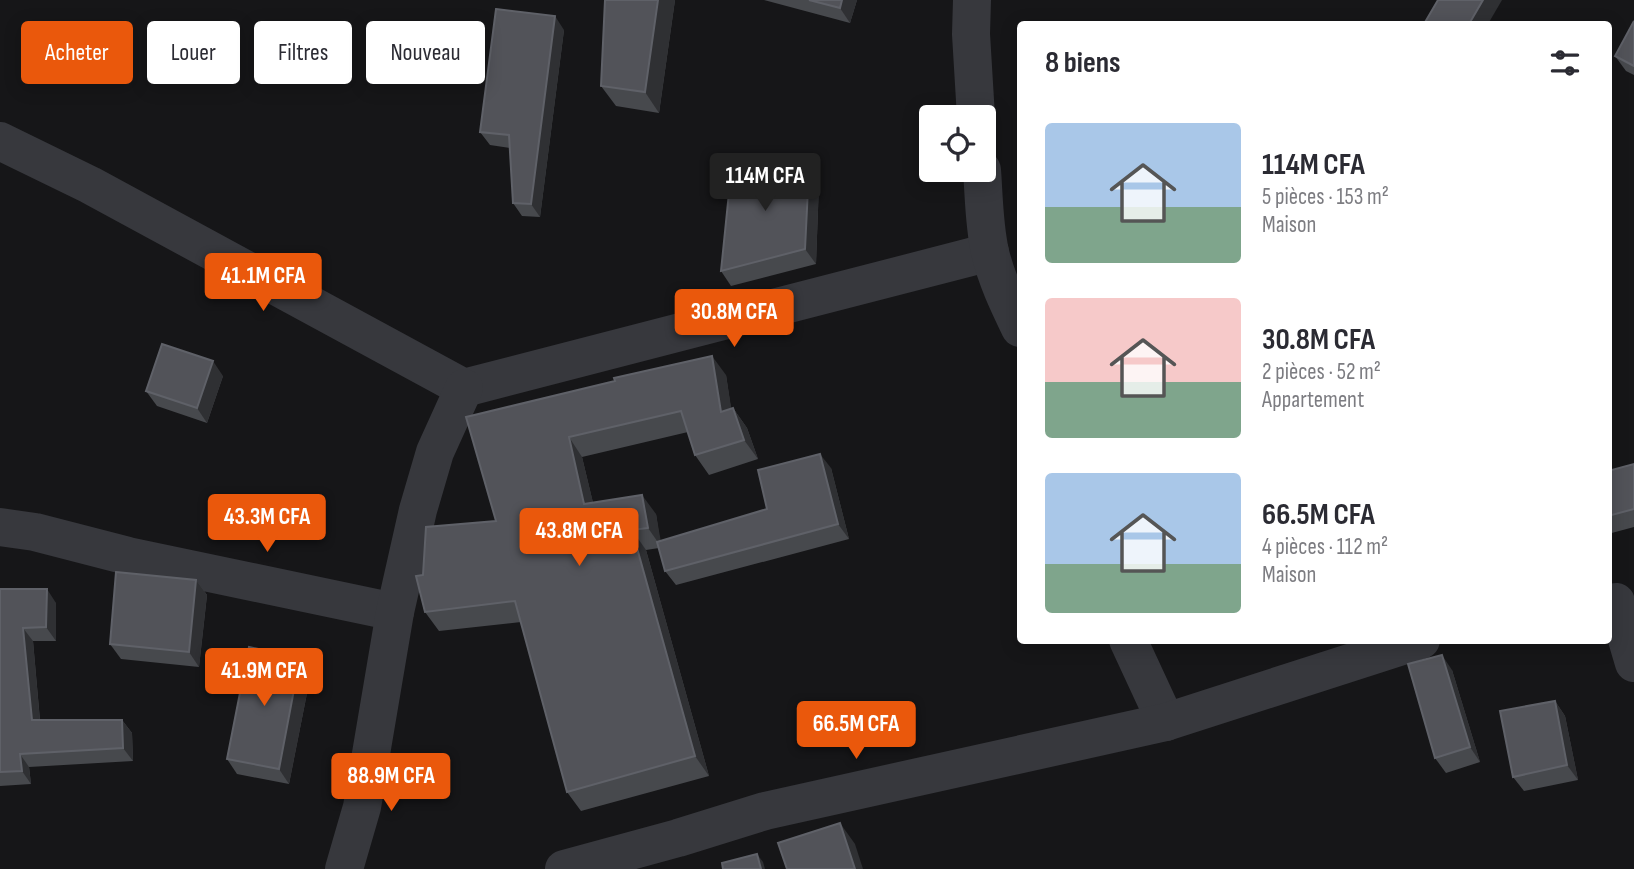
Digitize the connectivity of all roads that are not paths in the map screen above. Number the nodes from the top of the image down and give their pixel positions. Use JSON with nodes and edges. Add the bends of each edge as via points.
{"nodes":[{"id":1,"x":972,"y":0,"type":"edge"},
{"id":2,"x":975,"y":105,"type":"edge"},
{"id":3,"x":0,"y":141,"type":"edge"},
{"id":4,"x":983,"y":182,"type":"edge"},
{"id":5,"x":990,"y":252,"type":"junction"},
{"id":6,"x":1017,"y":322,"type":"edge"},
{"id":7,"x":464,"y":388,"type":"junction"},
{"id":8,"x":0,"y":527,"type":"edge"},
{"id":9,"x":1619,"y":600,"type":"edge"},
{"id":10,"x":395,"y":612,"type":"junction"},
{"id":11,"x":1131,"y":644,"type":"edge"},
{"id":12,"x":1409,"y":644,"type":"edge"},
{"id":13,"x":1634,"y":663,"type":"edge"},
{"id":14,"x":1166,"y":722,"type":"junction"},
{"id":15,"x":344,"y":869,"type":"edge"},
{"id":16,"x":564,"y":869,"type":"edge"}],
"edges":[{"from":1,"to":2,"type":"street"},
{"from":3,"to":7,"type":"street"},
{"from":4,"to":5,"type":"street"},
{"from":5,"to":6,"type":"street"},
{"from":5,"to":7,"type":"street"},
{"from":7,"to":10,"type":"street","via":[[435,452]]},
{"from":8,"to":10,"type":"street"},
{"from":9,"to":13,"type":"street"},
{"from":10,"to":15,"type":"street","via":[[362,807]]},
{"from":11,"to":14,"type":"street"},
{"from":12,"to":14,"type":"street"},
{"from":14,"to":16,"type":"street","via":[[765,811]]}]}
